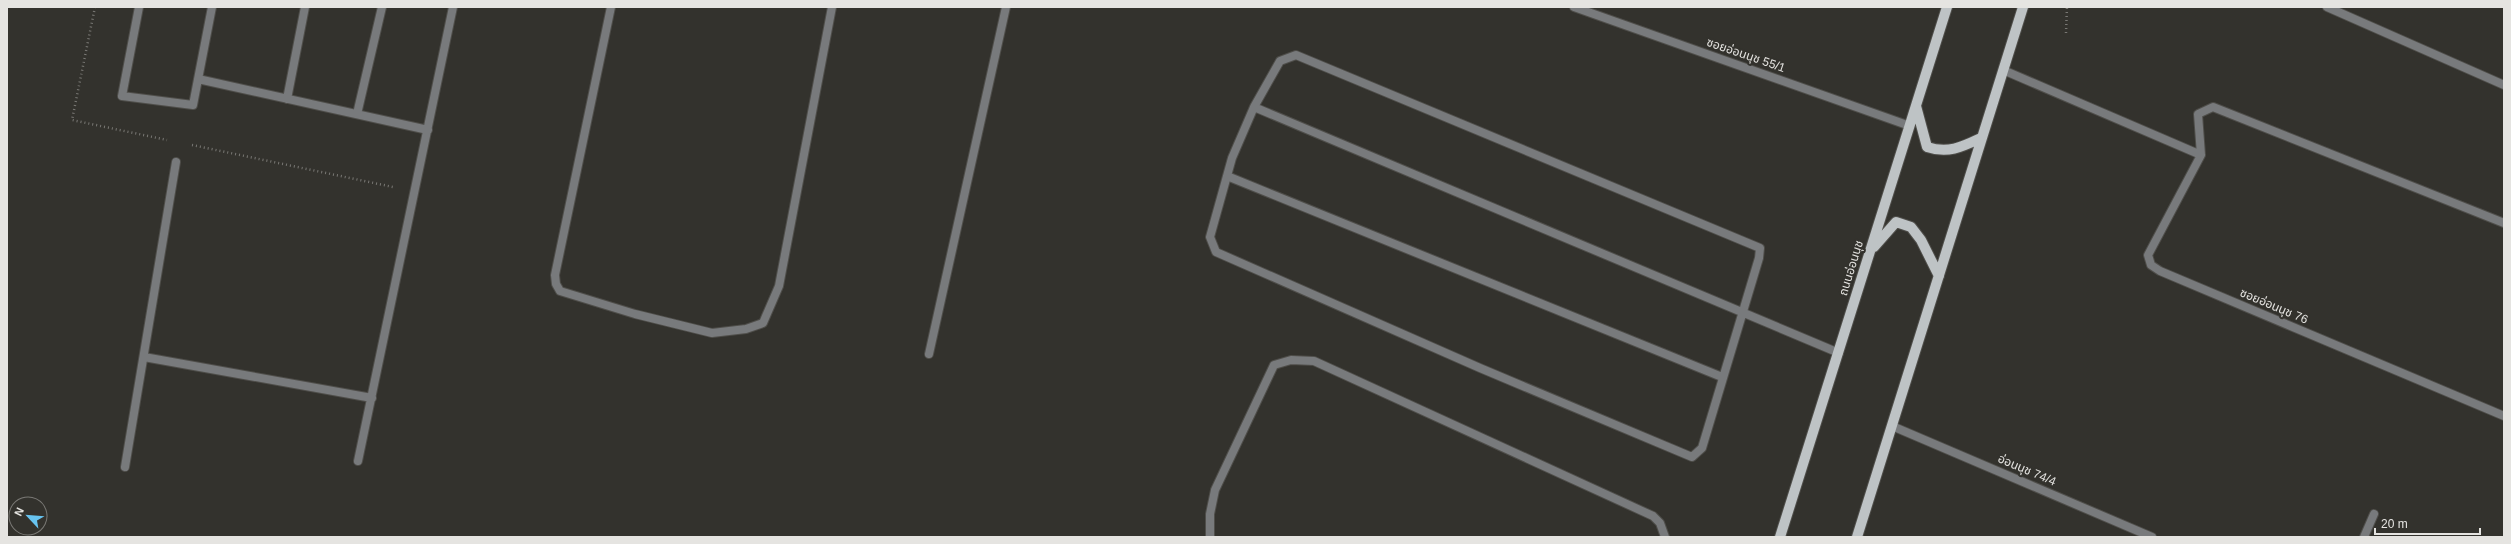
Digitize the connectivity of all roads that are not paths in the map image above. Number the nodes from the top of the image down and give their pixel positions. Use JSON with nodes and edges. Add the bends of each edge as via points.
{"nodes":[{"id":1,"x":139,"y":7,"type":"edge"},
{"id":2,"x":212,"y":7,"type":"edge"},
{"id":3,"x":305,"y":7,"type":"edge"},
{"id":4,"x":382,"y":7,"type":"edge"},
{"id":5,"x":454,"y":7,"type":"edge"},
{"id":6,"x":611,"y":7,"type":"edge"},
{"id":7,"x":832,"y":7,"type":"edge"},
{"id":8,"x":1006,"y":7,"type":"edge"},
{"id":9,"x":1574,"y":7,"type":"edge"},
{"id":10,"x":1947,"y":7,"type":"edge"},
{"id":11,"x":2023,"y":7,"type":"edge"},
{"id":12,"x":2327,"y":7,"type":"edge"},
{"id":13,"x":2003,"y":70,"type":"junction"},
{"id":14,"x":198,"y":79,"type":"junction"},
{"id":15,"x":2504,"y":85,"type":"edge"},
{"id":16,"x":287,"y":99,"type":"junction"},
{"id":17,"x":1916,"y":106,"type":"junction"},
{"id":18,"x":1254,"y":107,"type":"junction"},
{"id":19,"x":357,"y":114,"type":"junction"},
{"id":20,"x":1910,"y":126,"type":"junction"},
{"id":21,"x":428,"y":130,"type":"junction"},
{"id":22,"x":1981,"y":138,"type":"junction"},
{"id":23,"x":2201,"y":155,"type":"junction"},
{"id":24,"x":176,"y":162,"type":"dead end"},
{"id":25,"x":1227,"y":176,"type":"junction"},
{"id":26,"x":2504,"y":223,"type":"edge"},
{"id":27,"x":1869,"y":254,"type":"junction"},
{"id":28,"x":1939,"y":276,"type":"junction"},
{"id":29,"x":1741,"y":311,"type":"junction"},
{"id":30,"x":1838,"y":353,"type":"junction"},
{"id":31,"x":929,"y":354,"type":"dead end"},
{"id":32,"x":144,"y":357,"type":"junction"},
{"id":33,"x":1722,"y":378,"type":"junction"},
{"id":34,"x":372,"y":398,"type":"junction"},
{"id":35,"x":2504,"y":416,"type":"edge"},
{"id":36,"x":1892,"y":426,"type":"junction"},
{"id":37,"x":358,"y":461,"type":"dead end"},
{"id":38,"x":125,"y":467,"type":"dead end"},
{"id":39,"x":2374,"y":514,"type":"dead end"},
{"id":40,"x":1210,"y":537,"type":"edge"},
{"id":41,"x":1665,"y":537,"type":"edge"},
{"id":42,"x":1780,"y":537,"type":"edge"},
{"id":43,"x":1857,"y":537,"type":"edge"},
{"id":44,"x":2152,"y":537,"type":"edge"},
{"id":45,"x":2364,"y":537,"type":"edge"}],
"edges":[{"from":1,"to":14,"type":"street","via":[[122,96],[193,106]]},
{"from":2,"to":14,"type":"street"},
{"from":3,"to":16,"type":"street"},
{"from":4,"to":19,"type":"street"},
{"from":5,"to":21,"type":"street"},
{"from":6,"to":7,"type":"street","via":[[555,275],[556,284],[560,291],[635,314],[712,333],[746,329],[763,322],[779,286]]},
{"from":8,"to":31,"type":"street"},
{"from":9,"to":20,"type":"street","name":"ซอยอ่อนนุช 55/1"},
{"from":10,"to":17,"type":"main road","name":"ถนนอ่อนนุช"},
{"from":11,"to":13,"type":"main road"},
{"from":12,"to":15,"type":"street"},
{"from":13,"to":22,"type":"main road"},
{"from":13,"to":23,"type":"street"},
{"from":14,"to":16,"type":"street"},
{"from":16,"to":19,"type":"street"},
{"from":17,"to":20,"type":"main road","name":"ถนนอ่อนนุช"},
{"from":17,"to":22,"type":"main road","via":[[1927,147],[1941,152],[1959,149]]},
{"from":18,"to":25,"type":"street"},
{"from":18,"to":29,"type":"street"},
{"from":18,"to":29,"type":"street","via":[[1280,61],[1296,55],[1738,239],[1760,250]]},
{"from":19,"to":21,"type":"street"},
{"from":20,"to":27,"type":"main road","name":"ถนนอ่อนนุช"},
{"from":21,"to":34,"type":"street"},
{"from":22,"to":28,"type":"main road"},
{"from":23,"to":26,"type":"street","via":[[2198,114],[2213,107]]},
{"from":23,"to":35,"type":"street","name":"ซอยอ่อนนุช 76","via":[[2148,255],[2154,268]]},
{"from":24,"to":32,"type":"street"},
{"from":25,"to":33,"type":"street"},
{"from":25,"to":33,"type":"street","via":[[1210,236],[1216,252],[1480,368],[1692,457],[1702,448]]},
{"from":27,"to":28,"type":"main road","via":[[1896,222],[1911,227],[1921,240]]},
{"from":27,"to":30,"type":"main road","name":"ถนนอ่อนนุช"},
{"from":28,"to":36,"type":"main road"},
{"from":29,"to":30,"type":"street"},
{"from":29,"to":33,"type":"street"},
{"from":30,"to":42,"type":"main road","name":"ถนนอ่อนนุช"},
{"from":32,"to":34,"type":"street"},
{"from":32,"to":38,"type":"street"},
{"from":34,"to":37,"type":"street"},
{"from":36,"to":43,"type":"main road"},
{"from":36,"to":44,"type":"street","name":"อ่อนนุช 74/4"},
{"from":39,"to":45,"type":"street"},
{"from":40,"to":41,"type":"street","via":[[1210,514],[1218,484],[1274,365],[1291,360],[1314,361],[1652,516],[1660,523]]}]}
